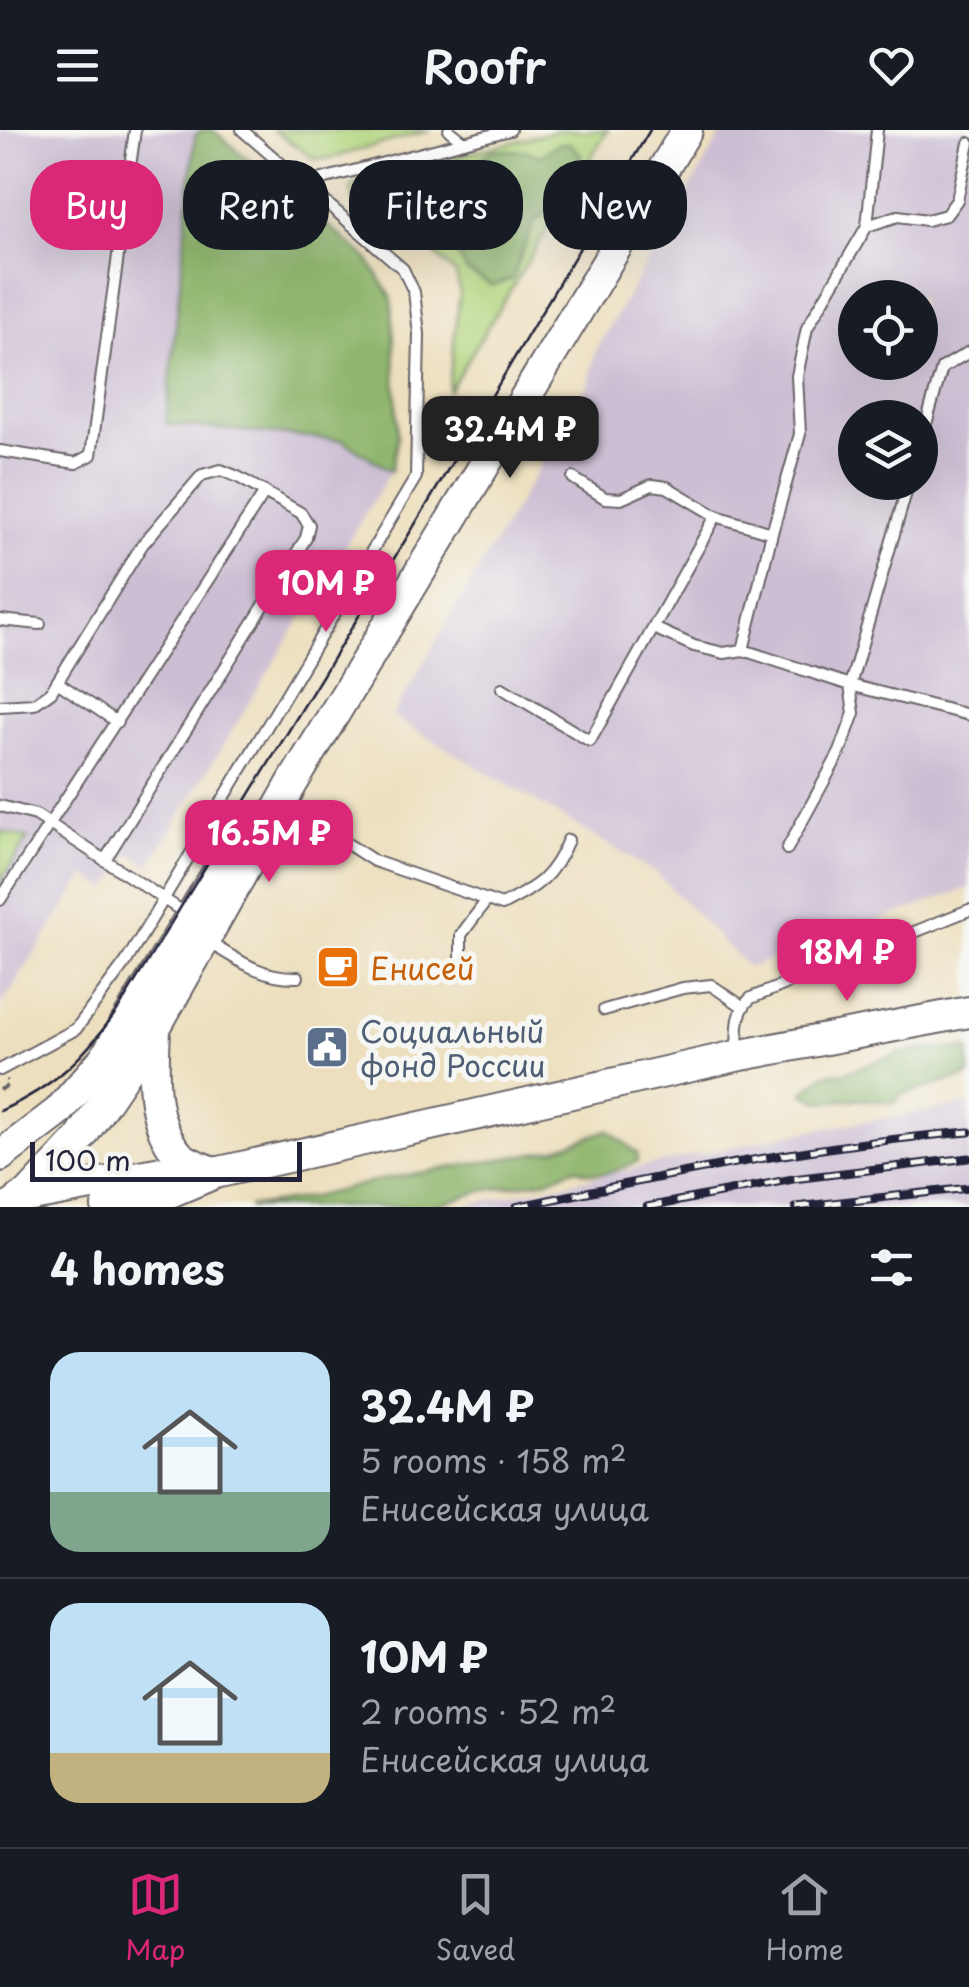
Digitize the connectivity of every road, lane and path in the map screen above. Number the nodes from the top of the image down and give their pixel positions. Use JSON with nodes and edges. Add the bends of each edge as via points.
{"nodes":[{"id":1,"x":134,"y":130,"type":"edge"},
{"id":2,"x":242,"y":130,"type":"edge"},
{"id":3,"x":449,"y":130,"type":"edge"},
{"id":4,"x":510,"y":130,"type":"edge"},
{"id":5,"x":668,"y":130,"type":"edge"},
{"id":6,"x":687,"y":130,"type":"edge"},
{"id":7,"x":878,"y":130,"type":"edge"},
{"id":8,"x":464,"y":142,"type":"junction"},
{"id":9,"x":969,"y":143,"type":"edge"},
{"id":10,"x":279,"y":160,"type":"edge"},
{"id":11,"x":329,"y":177,"type":"edge"},
{"id":12,"x":329,"y":203,"type":"edge"},
{"id":13,"x":866,"y":226,"type":"junction"},
{"id":14,"x":969,"y":352,"type":"edge"},
{"id":15,"x":933,"y":400,"type":"edge"},
{"id":16,"x":0,"y":451,"type":"edge"},
{"id":17,"x":573,"y":478,"type":"dead end"},
{"id":18,"x":265,"y":492,"type":"junction"},
{"id":19,"x":904,"y":500,"type":"edge"},
{"id":20,"x":716,"y":516,"type":"junction"},
{"id":21,"x":772,"y":533,"type":"junction"},
{"id":22,"x":0,"y":620,"type":"edge"},
{"id":23,"x":40,"y":624,"type":"dead end"},
{"id":24,"x":656,"y":628,"type":"junction"},
{"id":25,"x":742,"y":650,"type":"junction"},
{"id":26,"x":57,"y":682,"type":"junction"},
{"id":27,"x":850,"y":684,"type":"junction"},
{"id":28,"x":502,"y":688,"type":"dead end"},
{"id":29,"x":0,"y":706,"type":"edge"},
{"id":30,"x":969,"y":715,"type":"edge"},
{"id":31,"x":117,"y":722,"type":"junction"},
{"id":32,"x":282,"y":802,"type":"junction"},
{"id":33,"x":0,"y":806,"type":"edge"},
{"id":34,"x":51,"y":825,"type":"junction"},
{"id":35,"x":568,"y":840,"type":"dead end"},
{"id":36,"x":787,"y":849,"type":"dead end"},
{"id":37,"x":105,"y":860,"type":"junction"},
{"id":38,"x":164,"y":899,"type":"junction"},
{"id":39,"x":0,"y":900,"type":"edge"},
{"id":40,"x":488,"y":900,"type":"junction"},
{"id":41,"x":969,"y":910,"type":"edge"},
{"id":42,"x":198,"y":928,"type":"junction"},
{"id":43,"x":461,"y":972,"type":"dead end"},
{"id":44,"x":298,"y":978,"type":"dead end"},
{"id":45,"x":742,"y":1006,"type":"junction"},
{"id":46,"x":604,"y":1010,"type":"dead end"},
{"id":47,"x":969,"y":1012,"type":"edge"},
{"id":48,"x":155,"y":1028,"type":"junction"},
{"id":49,"x":736,"y":1056,"type":"junction"},
{"id":50,"x":0,"y":1070,"type":"edge"},
{"id":51,"x":0,"y":1156,"type":"edge"},
{"id":52,"x":215,"y":1173,"type":"junction"},
{"id":53,"x":12,"y":1202,"type":"edge"},
{"id":54,"x":107,"y":1207,"type":"edge"}],
"edges":[{"from":1,"to":16,"type":"lane","via":[[90,455],[76,463]]},
{"from":2,"to":10,"type":"lane"},
{"from":3,"to":8,"type":"lane"},
{"from":4,"to":8,"type":"lane"},
{"from":5,"to":42,"type":"main road"},
{"from":6,"to":32,"type":"main road"},
{"from":7,"to":13,"type":"lane"},
{"from":8,"to":11,"type":"lane"},
{"from":9,"to":13,"type":"lane","via":[[957,200],[946,215],[898,216]]},
{"from":12,"to":38,"type":"lane","via":[[403,269],[414,292],[416,477]]},
{"from":13,"to":21,"type":"lane","via":[[807,328],[797,376],[800,434]]},
{"from":14,"to":15,"type":"lane","via":[[942,368]]},
{"from":17,"to":20,"type":"lane","via":[[604,498],[667,486]]},
{"from":18,"to":26,"type":"lane","via":[[221,470],[202,475],[142,545]]},
{"from":18,"to":31,"type":"lane"},
{"from":18,"to":37,"type":"lane","via":[[301,513],[306,538]]},
{"from":19,"to":27,"type":"lane"},
{"from":20,"to":21,"type":"lane"},
{"from":20,"to":24,"type":"lane"},
{"from":21,"to":25,"type":"lane"},
{"from":22,"to":23,"type":"lane"},
{"from":24,"to":25,"type":"lane","via":[[724,654]]},
{"from":24,"to":28,"type":"lane","via":[[590,741]]},
{"from":25,"to":27,"type":"lane"},
{"from":26,"to":29,"type":"lane","via":[[34,704]]},
{"from":26,"to":31,"type":"lane"},
{"from":27,"to":30,"type":"lane"},
{"from":27,"to":36,"type":"lane","via":[[854,713],[840,752]]},
{"from":31,"to":34,"type":"lane"},
{"from":32,"to":40,"type":"lane","via":[[374,860]]},
{"from":32,"to":42,"type":"main road"},
{"from":33,"to":34,"type":"lane"},
{"from":34,"to":37,"type":"lane"},
{"from":34,"to":39,"type":"lane"},
{"from":35,"to":40,"type":"lane","via":[[555,870],[536,888],[502,905]]},
{"from":37,"to":38,"type":"lane"},
{"from":38,"to":42,"type":"lane"},
{"from":38,"to":50,"type":"lane","via":[[76,1029]]},
{"from":40,"to":43,"type":"lane","via":[[462,935]]},
{"from":41,"to":45,"type":"lane"},
{"from":42,"to":44,"type":"lane","via":[[259,972]]},
{"from":42,"to":48,"type":"main road"},
{"from":42,"to":51,"type":"main road","via":[[58,1112]]},
{"from":45,"to":46,"type":"lane","via":[[711,985]]},
{"from":45,"to":49,"type":"lane"},
{"from":47,"to":49,"type":"main road"},
{"from":48,"to":52,"type":"main road","via":[[152,1084],[168,1138],[182,1158]]},
{"from":48,"to":53,"type":"main road","via":[[79,1140]]},
{"from":49,"to":52,"type":"main road"},
{"from":52,"to":53,"type":"main road","via":[[167,1171]]},
{"from":52,"to":54,"type":"main road"}]}
